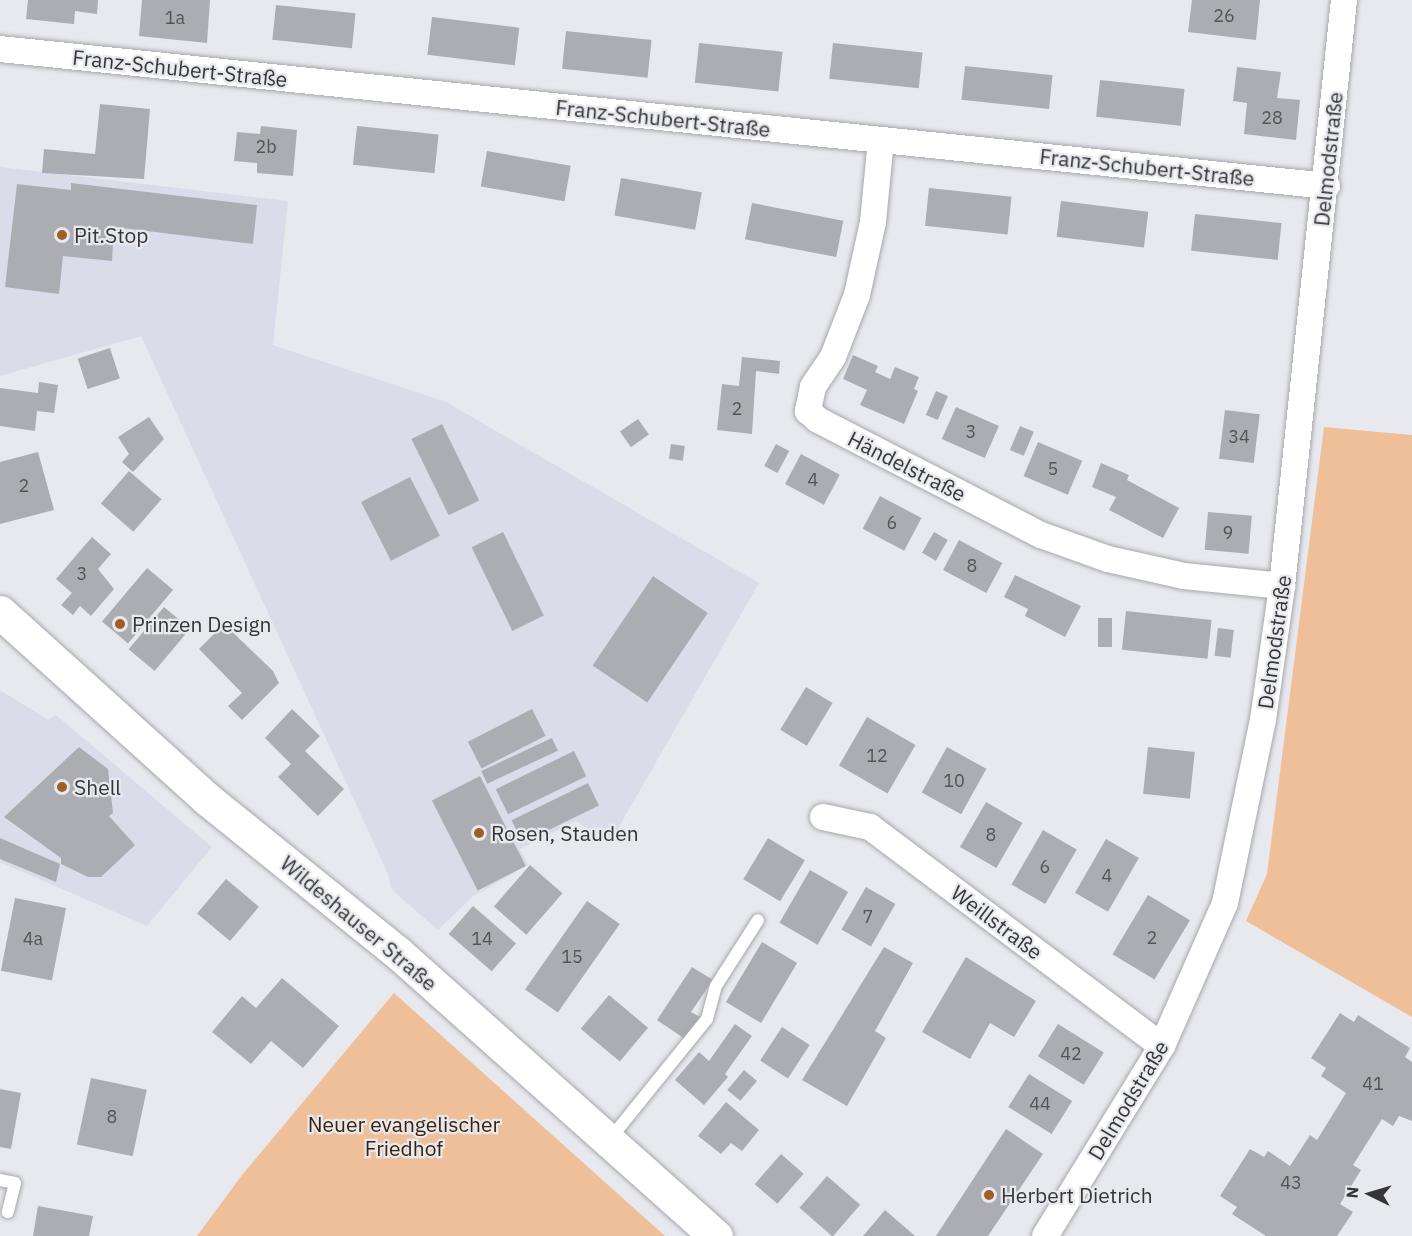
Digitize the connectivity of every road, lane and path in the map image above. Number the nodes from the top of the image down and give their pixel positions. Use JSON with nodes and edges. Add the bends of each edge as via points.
{"nodes":[{"id":1,"x":1344,"y":0,"type":"edge"},
{"id":2,"x":0,"y":49,"type":"edge"},
{"id":3,"x":881,"y":140,"type":"junction"},
{"id":4,"x":1327,"y":186,"type":"junction"},
{"id":5,"x":1282,"y":586,"type":"junction"},
{"id":6,"x":0,"y":612,"type":"edge"},
{"id":7,"x":824,"y":817,"type":"dead end"},
{"id":8,"x":758,"y":920,"type":"dead end"},
{"id":9,"x":1162,"y":1046,"type":"junction"},
{"id":10,"x":610,"y":1140,"type":"junction"},
{"id":11,"x":0,"y":1180,"type":"edge"},
{"id":12,"x":8,"y":1212,"type":"dead end"},
{"id":13,"x":716,"y":1236,"type":"edge"},
{"id":14,"x":1045,"y":1236,"type":"edge"}],
"edges":[{"from":1,"to":4,"type":"street","name":"Delmodstraße"},
{"from":2,"to":3,"type":"street","name":"Franz-Schubert-Straße"},
{"from":3,"to":4,"type":"street","name":"Franz-Schubert-Straße"},
{"from":3,"to":5,"type":"street","name":"Händelstraße","via":[[873,222],[857,296],[833,357],[813,387],[808,411],[818,420],[1041,534],[1097,555],[1184,576]]},
{"from":4,"to":5,"type":"street","name":"Delmodstraße"},
{"from":5,"to":9,"type":"street","name":"Delmodstraße","via":[[1263,720],[1225,903]]},
{"from":6,"to":10,"type":"main road","name":"Wildeshauser Straße","via":[[207,799],[398,954]]},
{"from":7,"to":9,"type":"street","name":"Weillstraße","via":[[870,827]]},
{"from":8,"to":10,"type":"lane","via":[[716,986],[707,1019],[643,1104]]},
{"from":9,"to":14,"type":"street","name":"Delmodstraße"},
{"from":10,"to":13,"type":"main road","name":"Wildeshauser Straße"},
{"from":11,"to":12,"type":"lane","via":[[15,1183]]}]}
